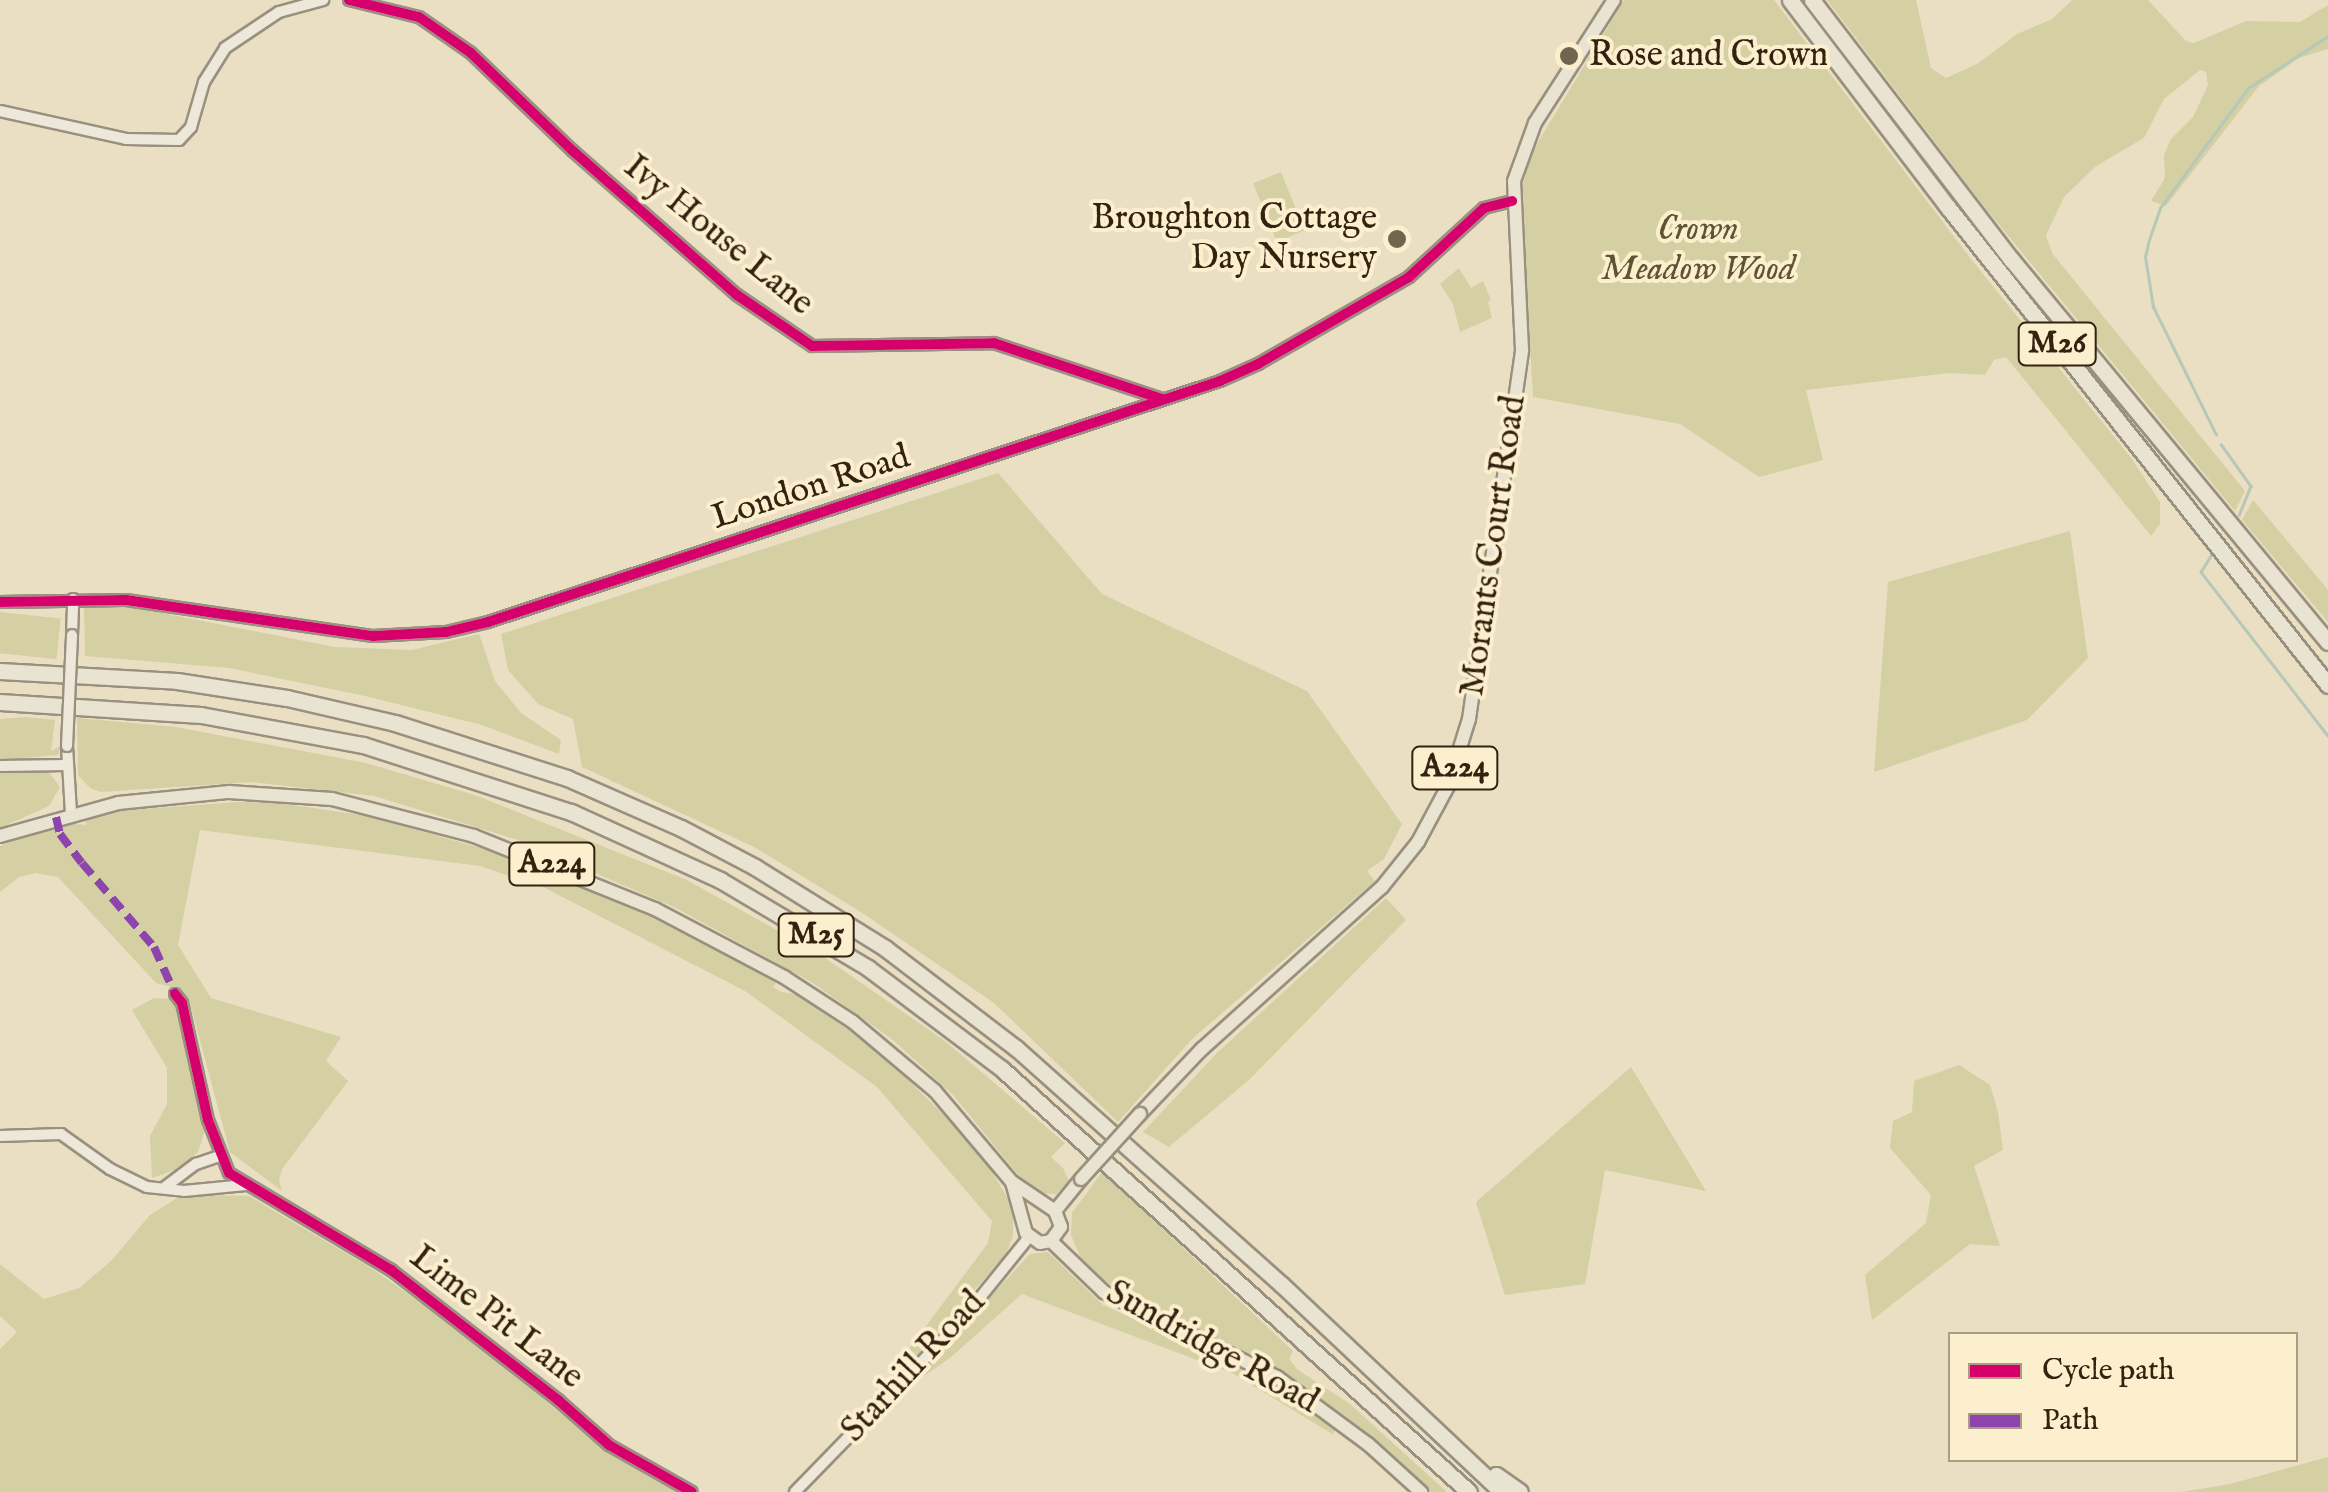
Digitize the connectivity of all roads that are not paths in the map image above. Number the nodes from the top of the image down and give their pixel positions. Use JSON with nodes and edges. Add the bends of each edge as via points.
{"nodes":[{"id":1,"x":322,"y":0,"type":"edge"},
{"id":2,"x":349,"y":0,"type":"edge"},
{"id":3,"x":1614,"y":0,"type":"edge"},
{"id":4,"x":1790,"y":0,"type":"edge"},
{"id":5,"x":1812,"y":0,"type":"edge"},
{"id":6,"x":0,"y":111,"type":"edge"},
{"id":7,"x":1512,"y":201,"type":"junction"},
{"id":8,"x":1162,"y":400,"type":"junction"},
{"id":9,"x":73,"y":599,"type":"junction"},
{"id":10,"x":0,"y":602,"type":"edge"},
{"id":11,"x":2328,"y":642,"type":"edge"},
{"id":12,"x":0,"y":671,"type":"edge"},
{"id":13,"x":2328,"y":685,"type":"edge"},
{"id":14,"x":0,"y":702,"type":"edge"},
{"id":15,"x":67,"y":764,"type":"junction"},
{"id":16,"x":0,"y":766,"type":"edge"},
{"id":17,"x":71,"y":813,"type":"junction"},
{"id":18,"x":0,"y":836,"type":"edge"},
{"id":19,"x":176,"y":994,"type":"dead end"},
{"id":20,"x":0,"y":1136,"type":"edge"},
{"id":21,"x":219,"y":1156,"type":"junction"},
{"id":22,"x":1012,"y":1182,"type":"junction"},
{"id":23,"x":246,"y":1185,"type":"junction"},
{"id":24,"x":165,"y":1187,"type":"junction"},
{"id":25,"x":1049,"y":1208,"type":"junction"},
{"id":26,"x":1024,"y":1223,"type":"junction"},
{"id":27,"x":1029,"y":1237,"type":"junction"},
{"id":28,"x":1052,"y":1240,"type":"junction"},
{"id":29,"x":1464,"y":1452,"type":"junction"},
{"id":30,"x":692,"y":1492,"type":"edge"},
{"id":31,"x":795,"y":1492,"type":"edge"},
{"id":32,"x":1421,"y":1492,"type":"edge"},
{"id":33,"x":1469,"y":1492,"type":"edge"},
{"id":34,"x":1502,"y":1492,"type":"edge"},
{"id":35,"x":1520,"y":1492,"type":"edge"}],
"edges":[{"from":1,"to":6,"type":"street","via":[[279,12],[224,48],[179,140],[126,139]]},
{"from":2,"to":8,"type":"street","name":"Ivy House Lane","via":[[419,17],[471,53],[572,152],[737,295],[812,346],[994,343]]},
{"from":3,"to":7,"type":"main road","number":"A224","via":[[1530,133]]},
{"from":4,"to":13,"type":"highway","number":"M26"},
{"from":5,"to":11,"type":"highway","number":"M26","via":[[2010,260]]},
{"from":7,"to":8,"type":"street","name":"London Road","via":[[1484,208],[1409,276],[1258,364]]},
{"from":7,"to":25,"type":"main road","name":"Morants Court Road","number":"A224","bridge":true,"via":[[1522,350],[1469,719],[1448,786],[1418,842],[1382,887],[1202,1050]]},
{"from":8,"to":9,"type":"street","name":"London Road","via":[[446,632],[373,636],[156,603]]},
{"from":9,"to":10,"type":"street","name":"London Road"},
{"from":9,"to":15,"type":"street","bridge":true},
{"from":12,"to":29,"type":"highway","number":"M25","via":[[177,681],[340,709],[528,764],[730,854],[850,924],[985,1023]]},
{"from":14,"to":33,"type":"highway","number":"M25","via":[[183,713],[363,745],[554,806],[720,880],[868,968],[1002,1069]]},
{"from":15,"to":16,"type":"street"},
{"from":15,"to":17,"type":"street"},
{"from":17,"to":18,"type":"main road","number":"A224"},
{"from":17,"to":22,"type":"main road","number":"A224","via":[[208,792],[332,799],[534,857],[699,931],[853,1022],[934,1090]]},
{"from":19,"to":21,"type":"street"},
{"from":20,"to":24,"type":"street","via":[[62,1134],[110,1170],[147,1187]]},
{"from":21,"to":23,"type":"street","name":"Lime Pit Lane"},
{"from":21,"to":24,"type":"street"},
{"from":22,"to":25,"type":"main road","number":"A224"},
{"from":22,"to":26,"type":"main road","number":"A224"},
{"from":23,"to":24,"type":"street"},
{"from":23,"to":30,"type":"street","name":"Lime Pit Lane","via":[[391,1270],[609,1445]]},
{"from":25,"to":26,"type":"main road","via":[[1028,1213]]},
{"from":25,"to":28,"type":"main road","via":[[1061,1227]]},
{"from":26,"to":27,"type":"main road"},
{"from":27,"to":28,"type":"main road"},
{"from":27,"to":31,"type":"street","name":"Starhill Road","via":[[962,1320]]},
{"from":28,"to":32,"type":"main road","name":"Sundridge Road","via":[[1104,1292],[1278,1378]]},
{"from":29,"to":34,"type":"highway","number":"M25"},
{"from":29,"to":35,"type":"highway","number":"M25"}]}
